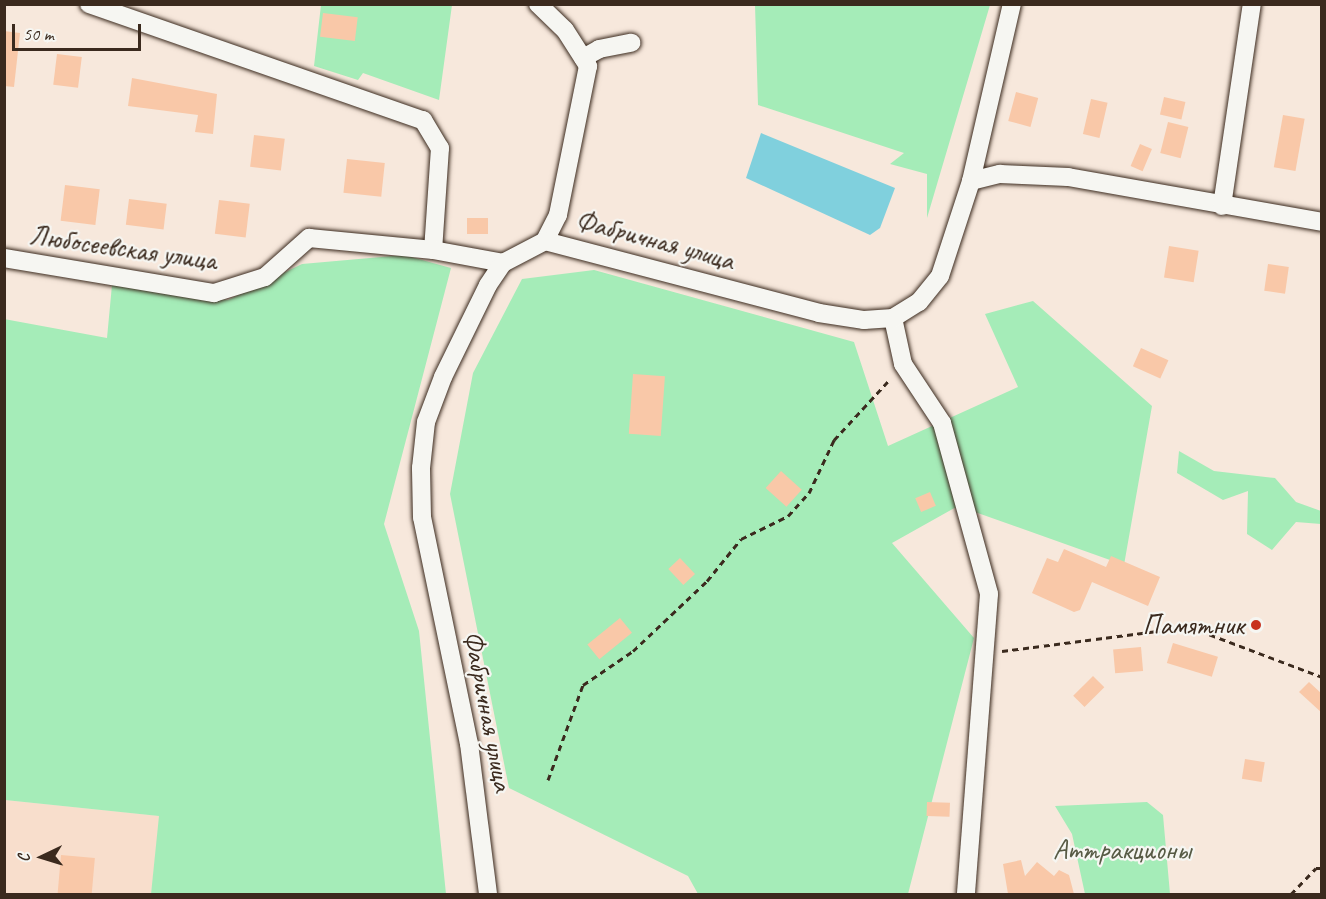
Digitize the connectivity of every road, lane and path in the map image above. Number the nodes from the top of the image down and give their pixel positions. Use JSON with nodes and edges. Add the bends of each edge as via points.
{"nodes":[{"id":1,"x":89,"y":4,"type":"edge"},
{"id":2,"x":538,"y":4,"type":"edge"},
{"id":3,"x":1012,"y":4,"type":"edge"},
{"id":4,"x":1252,"y":4,"type":"edge"},
{"id":5,"x":632,"y":43,"type":"dead end"},
{"id":6,"x":583,"y":58,"type":"junction"},
{"id":7,"x":971,"y":181,"type":"junction"},
{"id":8,"x":1222,"y":206,"type":"junction"},
{"id":9,"x":1322,"y":222,"type":"edge"},
{"id":10,"x":546,"y":241,"type":"junction"},
{"id":11,"x":433,"y":250,"type":"junction"},
{"id":12,"x":4,"y":258,"type":"edge"},
{"id":13,"x":503,"y":263,"type":"junction"},
{"id":14,"x":893,"y":318,"type":"junction"},
{"id":15,"x":903,"y":364,"type":"junction"},
{"id":16,"x":983,"y":653,"type":"junction"},
{"id":17,"x":1322,"y":677,"type":"edge"},
{"id":18,"x":548,"y":780,"type":"dead end"},
{"id":19,"x":1322,"y":868,"type":"edge"},
{"id":20,"x":488,"y":894,"type":"edge"},
{"id":21,"x":966,"y":894,"type":"edge"},
{"id":22,"x":1291,"y":894,"type":"edge"}],
"edges":[{"from":1,"to":11,"type":"street","via":[[423,120],[440,148]]},
{"from":2,"to":6,"type":"street","via":[[565,30]]},
{"from":3,"to":7,"type":"street","name":"Фабричная улица"},
{"from":4,"to":8,"type":"street"},
{"from":5,"to":6,"type":"street","via":[[599,49]]},
{"from":6,"to":10,"type":"street","via":[[588,66],[558,215]]},
{"from":7,"to":8,"type":"street","via":[[1000,174],[1068,177]]},
{"from":7,"to":14,"type":"street","name":"Фабричная улица","via":[[940,276],[919,302]]},
{"from":8,"to":9,"type":"street"},
{"from":10,"to":13,"type":"street","name":"Фабричная улица"},
{"from":10,"to":14,"type":"street","name":"Фабричная улица","via":[[819,313],[864,320]]},
{"from":11,"to":12,"type":"street","name":"Любосеевская улица","via":[[309,238],[265,277],[214,293]]},
{"from":11,"to":13,"type":"street","name":"Любосеевская улица"},
{"from":13,"to":20,"type":"street","name":"Фабричная улица","via":[[443,377],[426,422],[421,468],[422,517],[469,744]]},
{"from":14,"to":15,"type":"street"},
{"from":15,"to":16,"type":"street","via":[[942,423],[957,488],[975,530],[989,594]]},
{"from":15,"to":18,"type":"path","via":[[834,441],[809,493],[788,516],[741,539],[707,581],[641,643],[584,685]]},
{"from":16,"to":17,"type":"path","via":[[1190,627]]},
{"from":16,"to":21,"type":"street"},
{"from":19,"to":22,"type":"path","via":[[1316,868]]}]}
